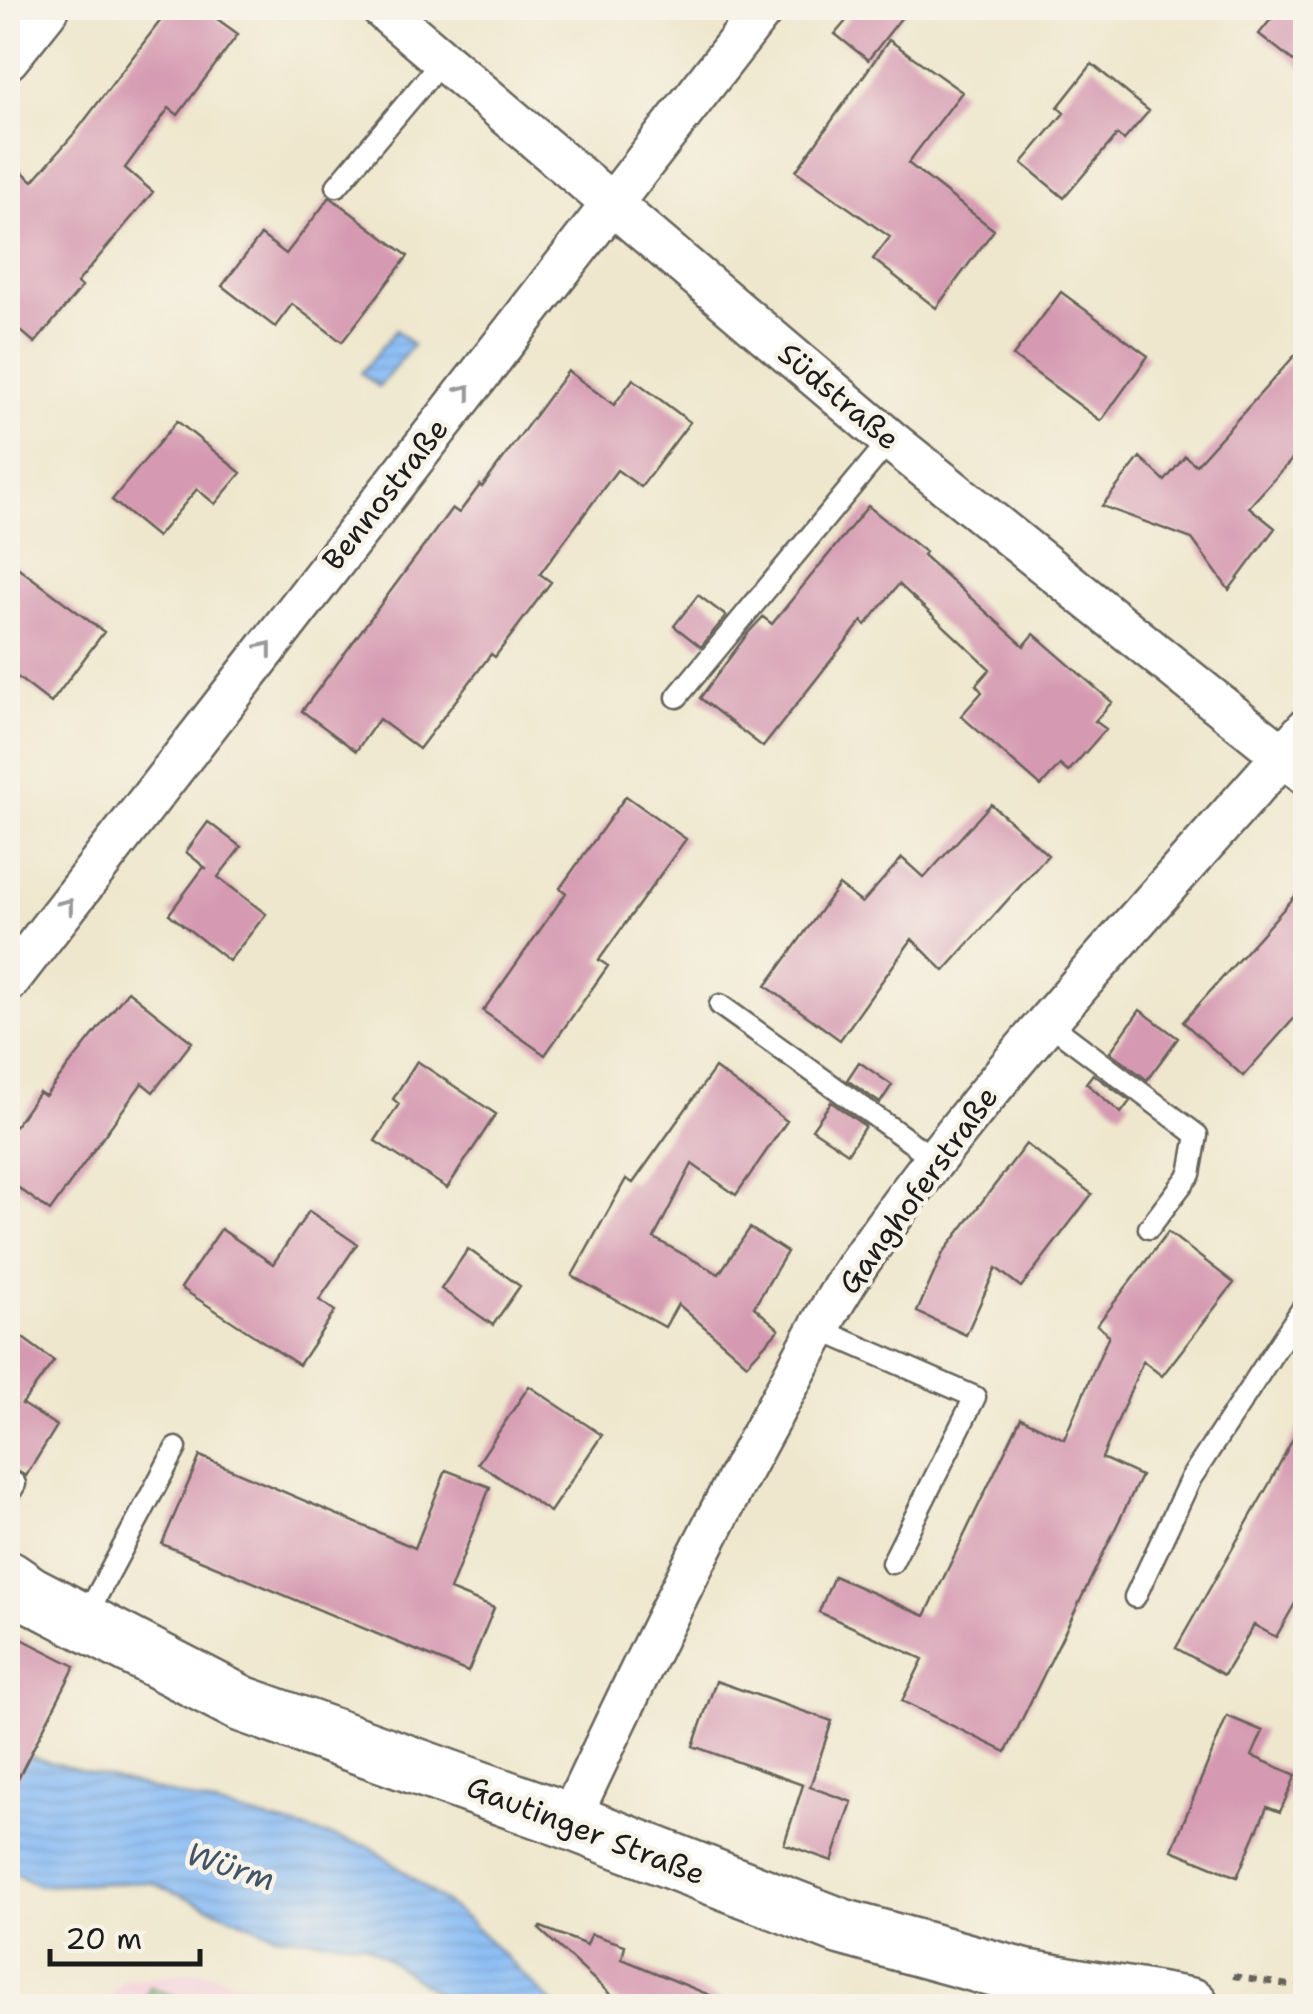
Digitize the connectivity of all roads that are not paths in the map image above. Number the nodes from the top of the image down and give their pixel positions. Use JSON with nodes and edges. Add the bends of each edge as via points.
{"nodes":[{"id":1,"x":49,"y":8,"type":"edge"},
{"id":2,"x":381,"y":8,"type":"edge"},
{"id":3,"x":764,"y":8,"type":"edge"},
{"id":4,"x":8,"y":59,"type":"edge"},
{"id":5,"x":443,"y":60,"type":"junction"},
{"id":6,"x":337,"y":186,"type":"dead end"},
{"id":7,"x":610,"y":202,"type":"junction"},
{"id":8,"x":890,"y":440,"type":"junction"},
{"id":9,"x":678,"y":696,"type":"dead end"},
{"id":10,"x":1298,"y":753,"type":"edge"},
{"id":11,"x":8,"y":982,"type":"edge"},
{"id":12,"x":720,"y":1005,"type":"dead end"},
{"id":13,"x":1046,"y":1021,"type":"junction"},
{"id":14,"x":937,"y":1161,"type":"junction"},
{"id":15,"x":1149,"y":1228,"type":"dead end"},
{"id":16,"x":1306,"y":1303,"type":"edge"},
{"id":17,"x":819,"y":1328,"type":"junction"},
{"id":18,"x":176,"y":1448,"type":"dead end"},
{"id":19,"x":8,"y":1479,"type":"edge"},
{"id":20,"x":8,"y":1496,"type":"edge"},
{"id":21,"x":892,"y":1563,"type":"dead end"},
{"id":22,"x":8,"y":1579,"type":"edge"},
{"id":23,"x":1135,"y":1597,"type":"dead end"},
{"id":24,"x":83,"y":1622,"type":"junction"},
{"id":25,"x":569,"y":1821,"type":"junction"},
{"id":26,"x":1191,"y":2006,"type":"edge"}],
"edges":[{"from":1,"to":4,"type":"street"},
{"from":2,"to":5,"type":"street","name":"Südstraße"},
{"from":3,"to":7,"type":"street","name":"Bennostraße"},
{"from":5,"to":6,"type":"lane"},
{"from":5,"to":7,"type":"street","name":"Südstraße"},
{"from":7,"to":8,"type":"street","name":"Südstraße"},
{"from":11,"to":7,"type":"street","name":"Bennostraße","one_way":true},
{"from":8,"to":9,"type":"lane"},
{"from":8,"to":10,"type":"street","name":"Südstraße"},
{"from":10,"to":13,"type":"street","name":"Ganghoferstraße"},
{"from":12,"to":14,"type":"lane"},
{"from":13,"to":14,"type":"street","name":"Ganghoferstraße"},
{"from":13,"to":15,"type":"lane","via":[[1198,1135],[1190,1174]]},
{"from":14,"to":17,"type":"street","name":"Ganghoferstraße","via":[[866,1252]]},
{"from":16,"to":23,"type":"lane","via":[[1191,1478]]},
{"from":17,"to":21,"type":"lane","via":[[975,1397]]},
{"from":17,"to":25,"type":"street","name":"Ganghoferstraße","via":[[648,1654]]},
{"from":18,"to":24,"type":"lane"},
{"from":19,"to":20,"type":"lane","via":[[15,1484]]},
{"from":22,"to":24,"type":"main road","name":"Gautinger Straße"},
{"from":24,"to":25,"type":"main road","name":"Gautinger Straße","via":[[242,1704]]},
{"from":25,"to":26,"type":"main road","name":"Gautinger Straße","via":[[842,1927],[1023,1976]]}]}
